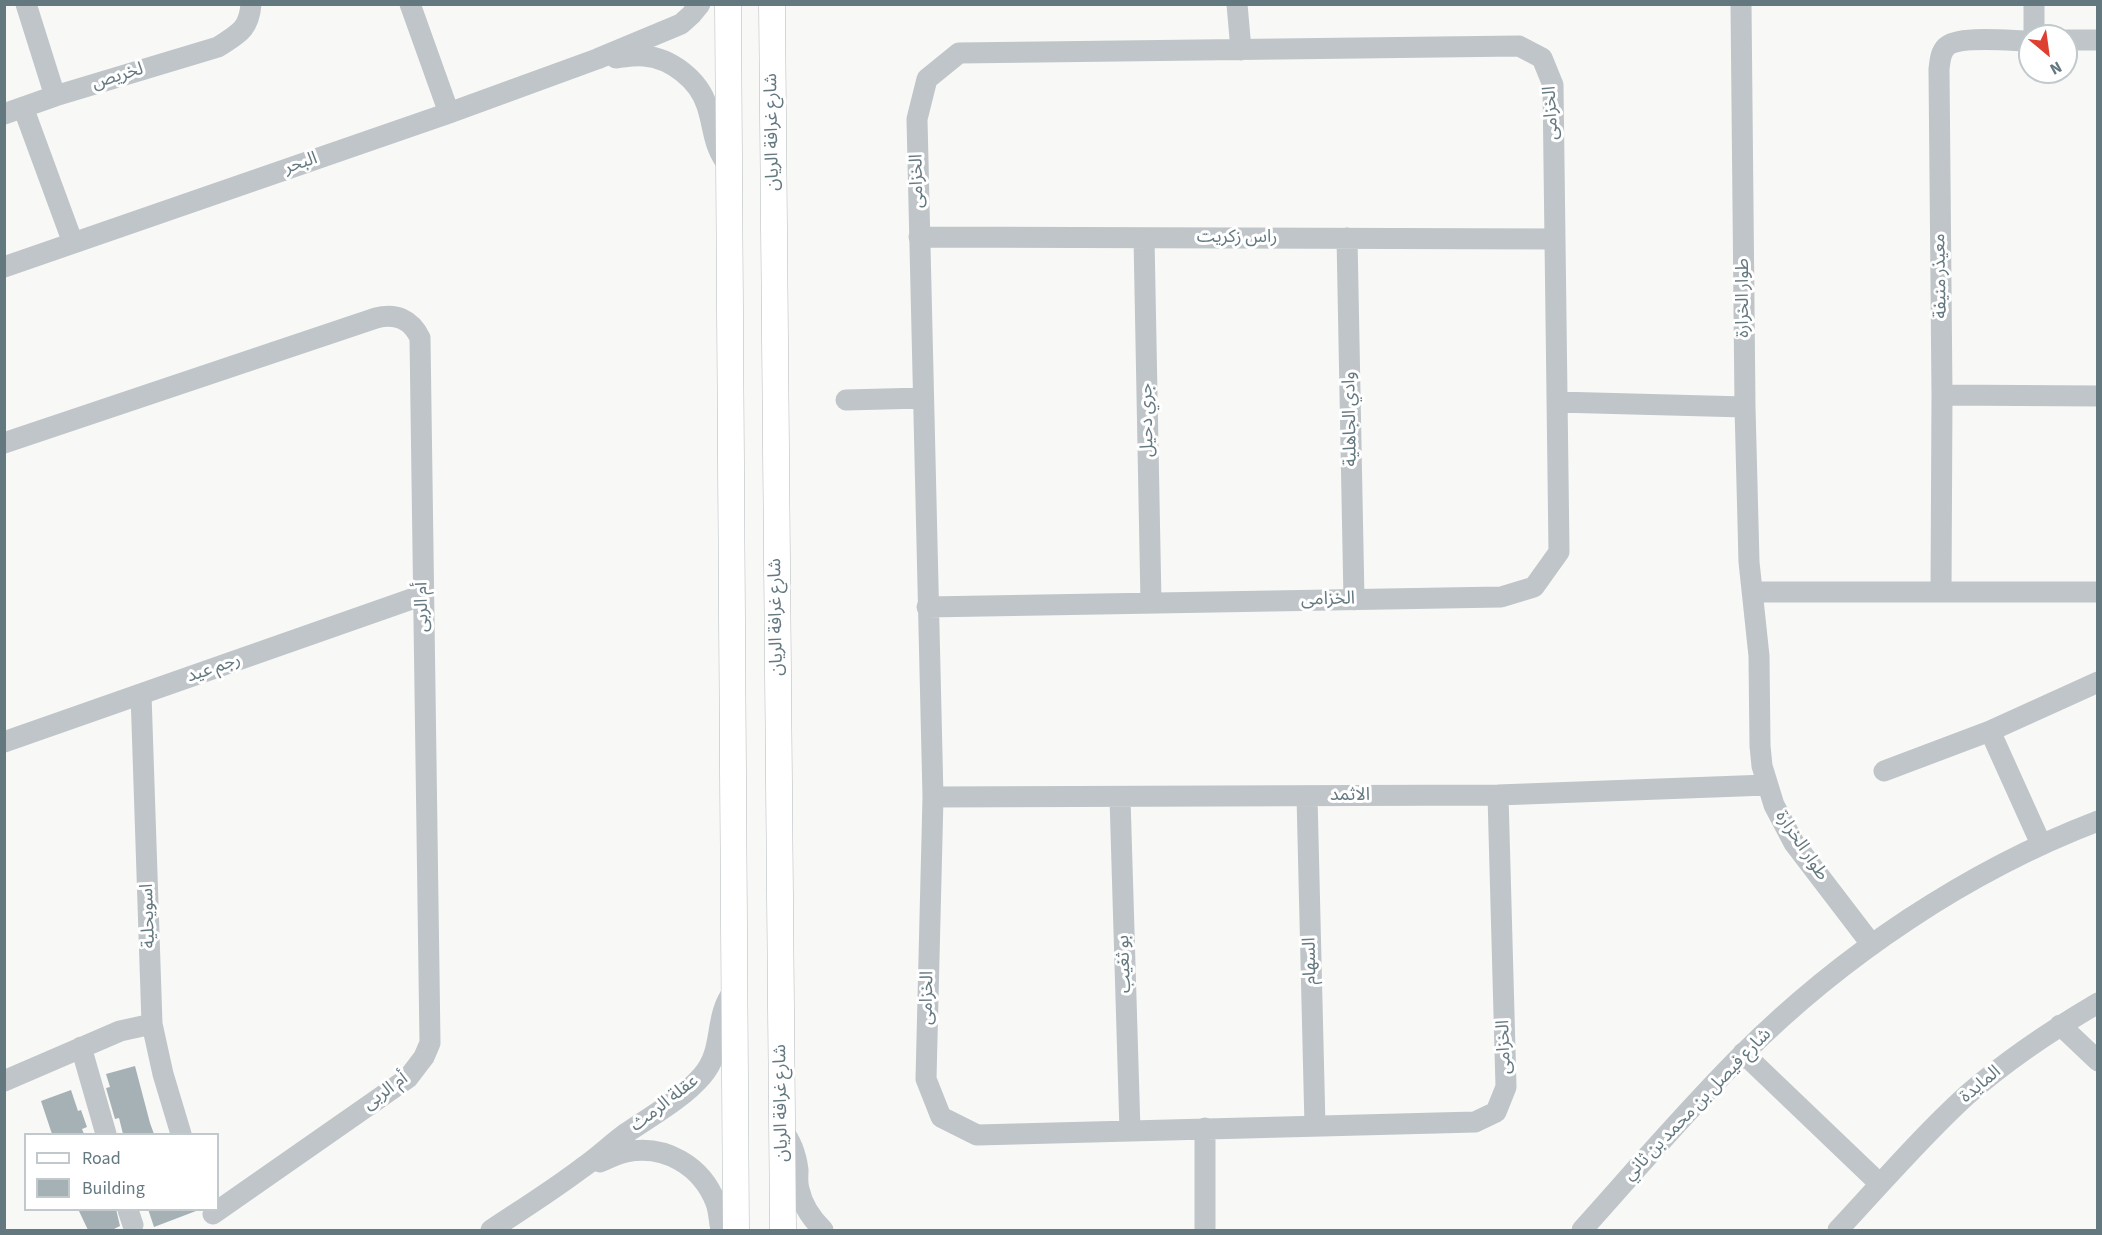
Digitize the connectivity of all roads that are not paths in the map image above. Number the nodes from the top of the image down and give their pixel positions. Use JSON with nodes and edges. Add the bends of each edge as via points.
{"nodes":[{"id":1,"x":26,"y":4,"type":"edge"},
{"id":2,"x":251,"y":4,"type":"edge"},
{"id":3,"x":410,"y":4,"type":"edge"},
{"id":4,"x":700,"y":4,"type":"edge"},
{"id":5,"x":728,"y":4,"type":"edge"},
{"id":6,"x":1237,"y":4,"type":"edge"},
{"id":7,"x":1742,"y":4,"type":"edge"},
{"id":8,"x":2034,"y":4,"type":"edge"},
{"id":9,"x":775,"y":8,"type":"edge"},
{"id":10,"x":2034,"y":24,"type":"edge"},
{"id":11,"x":2078,"y":40,"type":"edge"},
{"id":12,"x":2097,"y":40,"type":"edge"},
{"id":13,"x":2018,"y":41,"type":"edge"},
{"id":14,"x":1240,"y":50,"type":"junction"},
{"id":15,"x":597,"y":59,"type":"junction"},
{"id":16,"x":55,"y":96,"type":"junction"},
{"id":17,"x":14,"y":111,"type":"edge"},
{"id":18,"x":449,"y":113,"type":"junction"},
{"id":19,"x":729,"y":167,"type":"junction"},
{"id":20,"x":919,"y":237,"type":"junction"},
{"id":21,"x":1144,"y":238,"type":"junction"},
{"id":22,"x":1347,"y":238,"type":"junction"},
{"id":23,"x":1555,"y":239,"type":"junction"},
{"id":24,"x":73,"y":243,"type":"junction"},
{"id":25,"x":4,"y":267,"type":"edge"},
{"id":26,"x":1942,"y":395,"type":"junction"},
{"id":27,"x":2097,"y":396,"type":"edge"},
{"id":28,"x":923,"y":398,"type":"junction"},
{"id":29,"x":846,"y":400,"type":"dead end"},
{"id":30,"x":1557,"y":402,"type":"junction"},
{"id":31,"x":1745,"y":407,"type":"junction"},
{"id":32,"x":4,"y":443,"type":"edge"},
{"id":33,"x":1753,"y":592,"type":"junction"},
{"id":34,"x":1941,"y":592,"type":"junction"},
{"id":35,"x":2097,"y":592,"type":"edge"},
{"id":36,"x":423,"y":595,"type":"junction"},
{"id":37,"x":1354,"y":600,"type":"junction"},
{"id":38,"x":1151,"y":603,"type":"junction"},
{"id":39,"x":927,"y":608,"type":"junction"},
{"id":40,"x":2097,"y":682,"type":"edge"},
{"id":41,"x":141,"y":694,"type":"junction"},
{"id":42,"x":1990,"y":730,"type":"junction"},
{"id":43,"x":4,"y":742,"type":"edge"},
{"id":44,"x":1884,"y":771,"type":"dead end"},
{"id":45,"x":1767,"y":785,"type":"junction"},
{"id":46,"x":1498,"y":795,"type":"junction"},
{"id":47,"x":1307,"y":796,"type":"junction"},
{"id":48,"x":933,"y":797,"type":"junction"},
{"id":49,"x":1120,"y":798,"type":"junction"},
{"id":50,"x":2097,"y":823,"type":"edge"},
{"id":51,"x":2041,"y":844,"type":"junction"},
{"id":52,"x":1872,"y":945,"type":"junction"},
{"id":53,"x":735,"y":989,"type":"junction"},
{"id":54,"x":2097,"y":1003,"type":"edge"},
{"id":55,"x":152,"y":1024,"type":"junction"},
{"id":56,"x":2060,"y":1025,"type":"junction"},
{"id":57,"x":81,"y":1047,"type":"junction"},
{"id":58,"x":1743,"y":1053,"type":"junction"},
{"id":59,"x":2097,"y":1061,"type":"edge"},
{"id":60,"x":4,"y":1081,"type":"edge"},
{"id":61,"x":1315,"y":1126,"type":"junction"},
{"id":62,"x":1204,"y":1128,"type":"junction"},
{"id":63,"x":782,"y":1130,"type":"junction"},
{"id":64,"x":1130,"y":1131,"type":"junction"},
{"id":65,"x":106,"y":1133,"type":"edge"},
{"id":66,"x":181,"y":1133,"type":"edge"},
{"id":67,"x":582,"y":1168,"type":"junction"},
{"id":68,"x":1880,"y":1184,"type":"junction"},
{"id":69,"x":216,"y":1218,"type":"edge"},
{"id":70,"x":491,"y":1230,"type":"edge"},
{"id":71,"x":721,"y":1230,"type":"edge"},
{"id":72,"x":736,"y":1230,"type":"edge"},
{"id":73,"x":783,"y":1230,"type":"edge"},
{"id":74,"x":823,"y":1230,"type":"edge"},
{"id":75,"x":1205,"y":1230,"type":"edge"},
{"id":76,"x":1582,"y":1230,"type":"edge"},
{"id":77,"x":1838,"y":1230,"type":"edge"}],
"edges":[{"from":1,"to":16,"type":"street"},
{"from":2,"to":16,"type":"street","name":"لخريص","via":[[250,20],[237,35],[218,47]]},
{"from":3,"to":18,"type":"street"},
{"from":4,"to":15,"type":"street","name":"البحر","via":[[681,24]]},
{"from":5,"to":19,"type":"main road"},
{"from":6,"to":14,"type":"street"},
{"from":7,"to":31,"type":"street","name":"طوار الخرارة"},
{"from":8,"to":10,"type":"street"},
{"from":9,"to":63,"type":"main road","name":"شارع غرافة الريان"},
{"from":11,"to":12,"type":"street"},
{"from":13,"to":26,"type":"street","name":"معيذر منيفة","via":[[1959,41],[1947,46],[1940,56]]},
{"from":14,"to":20,"type":"street","name":"الخزامى","via":[[959,53],[927,79],[917,119]]},
{"from":14,"to":23,"type":"street","name":"الخزامى","via":[[1519,46],[1542,58],[1553,86]]},
{"from":15,"to":18,"type":"street","name":"البحر"},
{"from":15,"to":19,"type":"street","name":"البحر","via":[[644,56],[658,59],[688,76],[706,102],[715,144]]},
{"from":16,"to":17,"type":"street","name":"لخريص"},
{"from":17,"to":24,"type":"street"},
{"from":18,"to":24,"type":"street","name":"البحر"},
{"from":19,"to":53,"type":"main road"},
{"from":20,"to":21,"type":"street","name":"راس زكريت"},
{"from":20,"to":28,"type":"street","name":"الخزامى"},
{"from":21,"to":22,"type":"street","name":"راس زكريت"},
{"from":21,"to":38,"type":"street","name":"جري دحيل"},
{"from":22,"to":23,"type":"street","name":"راس زكريت"},
{"from":22,"to":37,"type":"street","name":"وادي الجاهلية"},
{"from":23,"to":30,"type":"street","name":"الخزامى"},
{"from":24,"to":25,"type":"street","name":"البحر"},
{"from":26,"to":27,"type":"street"},
{"from":26,"to":34,"type":"street","name":"معيذر منيفة"},
{"from":28,"to":29,"type":"street"},
{"from":28,"to":39,"type":"street","name":"الخزامى"},
{"from":30,"to":31,"type":"street"},
{"from":30,"to":37,"type":"street","name":"الخزامى","via":[[1559,552],[1534,587],[1501,597]]},
{"from":31,"to":33,"type":"street","name":"طوار الخرارة"},
{"from":32,"to":36,"type":"street","name":"أم الربى","via":[[376,318],[398,316],[415,328],[421,348]]},
{"from":33,"to":34,"type":"street"},
{"from":33,"to":45,"type":"street","name":"طوار الخرارة","via":[[1759,656],[1760,746]]},
{"from":34,"to":35,"type":"street"},
{"from":36,"to":41,"type":"street","name":"رجم عيد"},
{"from":36,"to":69,"type":"street","name":"أم الربى","via":[[430,1043],[408,1078]]},
{"from":37,"to":38,"type":"street","name":"الخزامى"},
{"from":38,"to":39,"type":"street","name":"الخزامى"},
{"from":39,"to":48,"type":"street","name":"الخزامى"},
{"from":40,"to":42,"type":"street"},
{"from":41,"to":43,"type":"street","name":"رجم عيد"},
{"from":41,"to":55,"type":"street","name":"اسويحلية"},
{"from":42,"to":44,"type":"street"},
{"from":42,"to":51,"type":"street"},
{"from":45,"to":46,"type":"street","name":"الاثمد"},
{"from":45,"to":52,"type":"street","name":"طوار الخرارة","via":[[1794,843]]},
{"from":46,"to":47,"type":"street","name":"الاثمد"},
{"from":46,"to":61,"type":"street","name":"الخزامى","via":[[1506,1087],[1496,1112],[1475,1122]]},
{"from":47,"to":49,"type":"street","name":"الاثمد"},
{"from":47,"to":61,"type":"street","name":"السهام"},
{"from":48,"to":49,"type":"street","name":"الاثمد"},
{"from":48,"to":64,"type":"street","name":"الخزامى","via":[[926,1078],[941,1116],[977,1135]]},
{"from":49,"to":64,"type":"street","name":"بو ثغيب"},
{"from":50,"to":51,"type":"street","name":"شارع فيصل بن محمد بن ثاني"},
{"from":51,"to":52,"type":"street","name":"شارع فيصل بن محمد بن ثاني","via":[[1957,889]]},
{"from":52,"to":58,"type":"street","name":"شارع فيصل بن محمد بن ثاني"},
{"from":53,"to":67,"type":"street","name":"عقلة الرمث","via":[[723,1009],[719,1043],[702,1076]]},
{"from":53,"to":72,"type":"main road"},
{"from":54,"to":56,"type":"street","name":"المايدة"},
{"from":55,"to":57,"type":"street","via":[[120,1031]]},
{"from":55,"to":66,"type":"street","name":"اسويحلية"},
{"from":56,"to":59,"type":"street"},
{"from":56,"to":68,"type":"street","name":"المايدة","via":[[1968,1095]]},
{"from":57,"to":60,"type":"street"},
{"from":57,"to":65,"type":"street"},
{"from":58,"to":68,"type":"street"},
{"from":58,"to":76,"type":"street","name":"شارع فيصل بن محمد بن ثاني"},
{"from":61,"to":62,"type":"street","name":"الخزامى"},
{"from":62,"to":64,"type":"street","name":"الخزامى"},
{"from":62,"to":75,"type":"street"},
{"from":63,"to":73,"type":"main road","name":"شارع غرافة الريان"},
{"from":63,"to":74,"type":"street","via":[[795,1152],[802,1200]]},
{"from":67,"to":70,"type":"street","name":"عقلة الرمث"},
{"from":67,"to":71,"type":"street","name":"عقلة الرمث","via":[[642,1150],[677,1157],[699,1174],[708,1188],[717,1206]]},
{"from":68,"to":77,"type":"street","name":"المايدة"}]}
